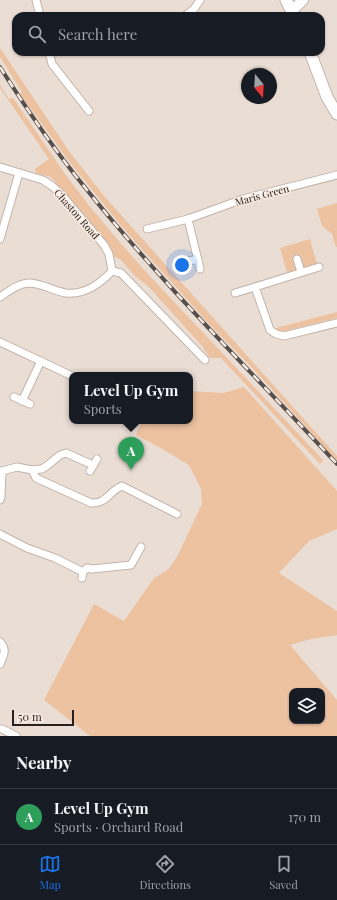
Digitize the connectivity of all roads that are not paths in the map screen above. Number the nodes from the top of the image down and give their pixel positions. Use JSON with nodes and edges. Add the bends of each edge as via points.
{"nodes":[{"id":1,"x":36,"y":0,"type":"edge"},
{"id":2,"x":200,"y":0,"type":"edge"},
{"id":3,"x":286,"y":0,"type":"edge"},
{"id":4,"x":303,"y":0,"type":"edge"},
{"id":5,"x":39,"y":12,"type":"edge"},
{"id":6,"x":190,"y":12,"type":"edge"},
{"id":7,"x":292,"y":12,"type":"edge"},
{"id":8,"x":294,"y":12,"type":"edge"},
{"id":9,"x":50,"y":56,"type":"edge"},
{"id":10,"x":312,"y":56,"type":"edge"},
{"id":11,"x":89,"y":111,"type":"dead end"},
{"id":12,"x":337,"y":114,"type":"edge"},
{"id":13,"x":0,"y":167,"type":"edge"},
{"id":14,"x":19,"y":173,"type":"junction"},
{"id":15,"x":337,"y":176,"type":"edge"},
{"id":16,"x":188,"y":219,"type":"junction"},
{"id":17,"x":147,"y":229,"type":"dead end"},
{"id":18,"x":0,"y":235,"type":"edge"},
{"id":19,"x":198,"y":259,"type":"junction"},
{"id":20,"x":297,"y":259,"type":"dead end"},
{"id":21,"x":189,"y":261,"type":"dead end"},
{"id":22,"x":319,"y":267,"type":"dead end"},
{"id":23,"x":200,"y":269,"type":"dead end"},
{"id":24,"x":112,"y":271,"type":"junction"},
{"id":25,"x":300,"y":272,"type":"junction"},
{"id":26,"x":255,"y":287,"type":"junction"},
{"id":27,"x":235,"y":293,"type":"dead end"},
{"id":28,"x":0,"y":298,"type":"edge"},
{"id":29,"x":337,"y":322,"type":"edge"},
{"id":30,"x":0,"y":342,"type":"edge"},
{"id":31,"x":205,"y":360,"type":"dead end"},
{"id":32,"x":41,"y":361,"type":"junction"},
{"id":33,"x":69,"y":375,"type":"edge"},
{"id":34,"x":14,"y":397,"type":"dead end"},
{"id":35,"x":22,"y":401,"type":"junction"},
{"id":36,"x":30,"y":404,"type":"dead end"},
{"id":37,"x":93,"y":465,"type":"dead end"},
{"id":38,"x":1,"y":470,"type":"edge"},
{"id":39,"x":32,"y":470,"type":"junction"},
{"id":40,"x":0,"y":500,"type":"edge"},
{"id":41,"x":177,"y":514,"type":"dead end"},
{"id":42,"x":0,"y":534,"type":"edge"},
{"id":43,"x":141,"y":547,"type":"dead end"},
{"id":44,"x":0,"y":642,"type":"edge"},
{"id":45,"x":0,"y":664,"type":"edge"},
{"id":46,"x":1,"y":730,"type":"edge"},
{"id":47,"x":16,"y":736,"type":"edge"}],
"edges":[{"from":1,"to":5,"type":"street"},
{"from":2,"to":6,"type":"street"},
{"from":3,"to":7,"type":"main road"},
{"from":4,"to":8,"type":"street"},
{"from":9,"to":11,"type":"street","via":[[52,64]]},
{"from":10,"to":12,"type":"main road","via":[[327,97]]},
{"from":13,"to":14,"type":"street","name":"Chaston Road"},
{"from":14,"to":18,"type":"street"},
{"from":14,"to":24,"type":"street","name":"Chaston Road","via":[[43,180],[60,193],[104,245],[109,254]]},
{"from":15,"to":16,"type":"street","name":"Maris Green","via":[[243,199]]},
{"from":16,"to":17,"type":"street","name":"Maris Green"},
{"from":16,"to":19,"type":"street"},
{"from":19,"to":21,"type":"street"},
{"from":19,"to":23,"type":"street"},
{"from":20,"to":25,"type":"street"},
{"from":22,"to":25,"type":"street"},
{"from":24,"to":28,"type":"street","via":[[83,292],[66,293],[29,283],[13,288]]},
{"from":24,"to":31,"type":"street","via":[[121,273]]},
{"from":25,"to":26,"type":"street"},
{"from":26,"to":27,"type":"street"},
{"from":26,"to":29,"type":"street","via":[[270,330],[276,334],[284,336]]},
{"from":30,"to":32,"type":"street"},
{"from":32,"to":33,"type":"street"},
{"from":32,"to":35,"type":"street"},
{"from":34,"to":35,"type":"street"},
{"from":35,"to":36,"type":"street"},
{"from":37,"to":39,"type":"street","via":[[66,453],[60,454],[42,469]]},
{"from":38,"to":39,"type":"street","via":[[17,467]]},
{"from":38,"to":40,"type":"street"},
{"from":39,"to":41,"type":"street","via":[[36,478],[91,503],[98,504],[104,501],[116,488],[122,486]]},
{"from":42,"to":43,"type":"street","via":[[27,548],[55,558],[82,575],[87,568],[131,565]]},
{"from":44,"to":45,"type":"street","via":[[4,646],[5,654]]},
{"from":46,"to":47,"type":"street"}]}
